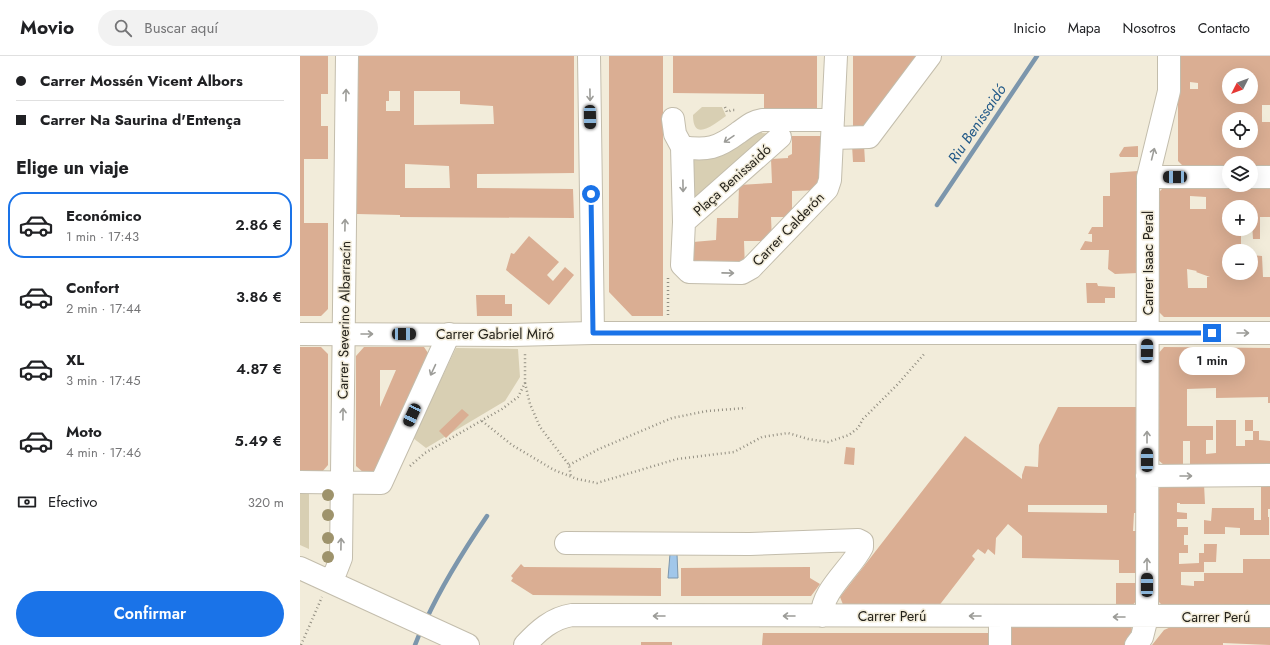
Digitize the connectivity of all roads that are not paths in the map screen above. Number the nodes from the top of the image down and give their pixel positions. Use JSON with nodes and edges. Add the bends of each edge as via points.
{"nodes":[{"id":1,"x":347,"y":56,"type":"edge"},
{"id":2,"x":589,"y":56,"type":"edge"},
{"id":3,"x":836,"y":56,"type":"edge"},
{"id":4,"x":930,"y":56,"type":"edge"},
{"id":5,"x":1169,"y":56,"type":"edge"},
{"id":6,"x":673,"y":120,"type":"dead end"},
{"id":7,"x":833,"y":129,"type":"junction"},
{"id":8,"x":780,"y":137,"type":"dead end"},
{"id":9,"x":682,"y":147,"type":"junction"},
{"id":10,"x":1148,"y":177,"type":"junction"},
{"id":11,"x":1222,"y":177,"type":"edge"},
{"id":12,"x":1258,"y":177,"type":"edge"},
{"id":13,"x":1270,"y":177,"type":"edge"},
{"id":14,"x":684,"y":222,"type":"junction"},
{"id":15,"x":686,"y":269,"type":"joint"},
{"id":16,"x":593,"y":333,"type":"junction"},
{"id":17,"x":1148,"y":333,"type":"junction"},
{"id":18,"x":1270,"y":333,"type":"edge"},
{"id":19,"x":300,"y":334,"type":"edge"},
{"id":20,"x":344,"y":334,"type":"junction"},
{"id":21,"x":449,"y":334,"type":"junction"},
{"id":22,"x":1270,"y":475,"type":"edge"},
{"id":23,"x":1147,"y":476,"type":"junction"},
{"id":24,"x":300,"y":482,"type":"edge"},
{"id":25,"x":342,"y":482,"type":"junction"},
{"id":26,"x":566,"y":543,"type":"dead end"},
{"id":27,"x":300,"y":568,"type":"edge"},
{"id":28,"x":328,"y":586,"type":"junction"},
{"id":29,"x":822,"y":616,"type":"junction"},
{"id":30,"x":1000,"y":616,"type":"junction"},
{"id":31,"x":1270,"y":616,"type":"edge"},
{"id":32,"x":1147,"y":617,"type":"junction"},
{"id":33,"x":468,"y":645,"type":"edge"},
{"id":34,"x":525,"y":645,"type":"edge"},
{"id":35,"x":1000,"y":645,"type":"edge"},
{"id":36,"x":1136,"y":645,"type":"edge"}],
"edges":[{"from":20,"to":1,"type":"street","name":"Carrer Severino Albarracín","one_way":true},
{"from":2,"to":16,"type":"street","one_way":true},
{"from":3,"to":7,"type":"street","name":"Carrer Calderón"},
{"from":4,"to":7,"type":"street","name":"Plaça Benissaidó","via":[[869,138]]},
{"from":10,"to":5,"type":"street","name":"Carrer Isaac Peral","one_way":true,"via":[[1168,91]]},
{"from":6,"to":9,"type":"street","name":"Plaça Benissaidó","via":[[675,134]]},
{"from":7,"to":9,"type":"street","name":"Plaça Benissaidó","one_way":true,"via":[[762,120],[753,122],[719,146],[709,149]]},
{"from":15,"to":7,"type":"street","name":"Carrer Calderón","one_way":true,"via":[[742,273],[751,268],[827,188],[830,180]]},
{"from":8,"to":14,"type":"street","name":"Plaça Benissaidó"},
{"from":9,"to":14,"type":"street","name":"Plaça Benissaidó","one_way":true},
{"from":10,"to":11,"type":"street"},
{"from":10,"to":17,"type":"street","name":"Carrer Isaac Peral"},
{"from":12,"to":13,"type":"street"},
{"from":14,"to":15,"type":"street","name":"Plaça Benissaidó"},
{"from":16,"to":17,"type":"street","name":"Carrer Gabriel Miró"},
{"from":16,"to":21,"type":"street","name":"Carrer Gabriel Miró"},
{"from":17,"to":18,"type":"street","name":"Carrer Gabriel Miró","one_way":true},
{"from":23,"to":17,"type":"street","name":"Carrer Isaac Peral","one_way":true},
{"from":19,"to":20,"type":"street","name":"Carrer Gabriel Miró"},
{"from":20,"to":21,"type":"street","name":"Carrer Gabriel Miró","one_way":true},
{"from":25,"to":20,"type":"street","name":"Carrer Severino Albarracín","one_way":true},
{"from":21,"to":25,"type":"street","one_way":true,"via":[[381,482]]},
{"from":23,"to":22,"type":"street","one_way":true},
{"from":32,"to":23,"type":"street","name":"Carrer Isaac Peral","one_way":true},
{"from":24,"to":25,"type":"street"},
{"from":28,"to":25,"type":"street","name":"Carrer Severino Albarracín","one_way":true,"via":[[341,558]]},
{"from":26,"to":29,"type":"street","via":[[750,544],[858,540],[862,542],[862,548],[825,598]]},
{"from":27,"to":28,"type":"street"},
{"from":28,"to":33,"type":"street","via":[[353,592]]},
{"from":30,"to":29,"type":"street","name":"Carrer Perú","one_way":true},
{"from":29,"to":34,"type":"street","name":"Carrer Perú","one_way":true,"via":[[572,615],[557,619]]},
{"from":32,"to":30,"type":"street","name":"Carrer Perú","one_way":true},
{"from":30,"to":35,"type":"street"},
{"from":31,"to":32,"type":"street","name":"Carrer Perú"},
{"from":32,"to":36,"type":"street","name":"Carrer Isaac Peral","via":[[1142,637]]}]}
